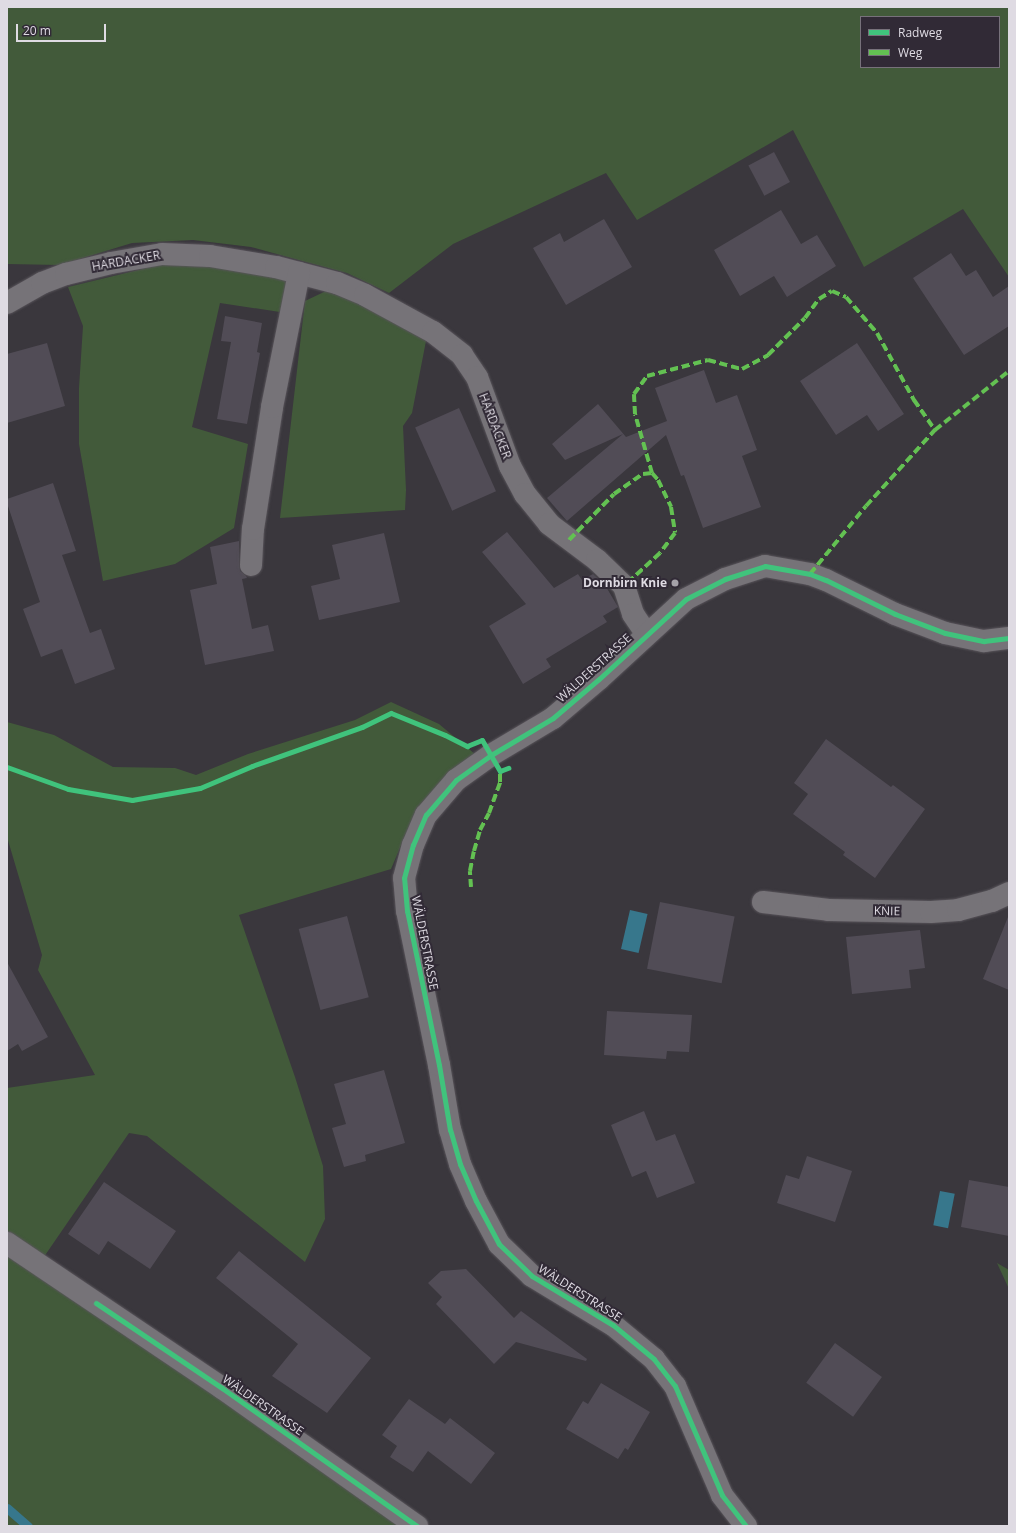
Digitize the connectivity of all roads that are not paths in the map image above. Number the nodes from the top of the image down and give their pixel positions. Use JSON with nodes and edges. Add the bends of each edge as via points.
{"nodes":[{"id":1,"x":299,"y":273,"type":"junction"},
{"id":2,"x":7,"y":304,"type":"edge"},
{"id":3,"x":251,"y":565,"type":"dead end"},
{"id":4,"x":646,"y":633,"type":"junction"},
{"id":5,"x":1009,"y":638,"type":"edge"},
{"id":6,"x":1009,"y":893,"type":"edge"},
{"id":7,"x":763,"y":902,"type":"dead end"},
{"id":8,"x":7,"y":1243,"type":"edge"},
{"id":9,"x":417,"y":1526,"type":"edge"},
{"id":10,"x":746,"y":1526,"type":"edge"}],
"edges":[{"from":1,"to":2,"type":"street","name":"HARDACKER","via":[[210,256],[162,254],[66,274],[42,283]]},
{"from":1,"to":3,"type":"street","via":[[272,407],[253,529]]},
{"from":1,"to":4,"type":"street","name":"HARDACKER","via":[[337,283],[365,295],[433,332],[462,355],[477,377],[510,466],[525,494],[549,524],[598,560],[624,586],[633,614]]},
{"from":4,"to":5,"type":"street","name":"WÄLDERSTRASSE","via":[[686,599],[725,579],[765,566],[810,574],[895,614],[945,633],[984,641]]},
{"from":4,"to":10,"type":"street","name":"WÄLDERSTRASSE","via":[[599,679],[553,718],[456,780],[426,815],[413,845],[404,878],[407,911],[450,1130],[460,1164],[499,1244],[532,1276],[613,1325],[654,1359],[675,1386],[722,1495]]},
{"from":6,"to":7,"type":"street","name":"KNIE","via":[[992,901],[958,910],[931,912],[829,910]]},
{"from":8,"to":9,"type":"street","name":"WÄLDERSTRASSE","via":[[222,1388]]}]}
